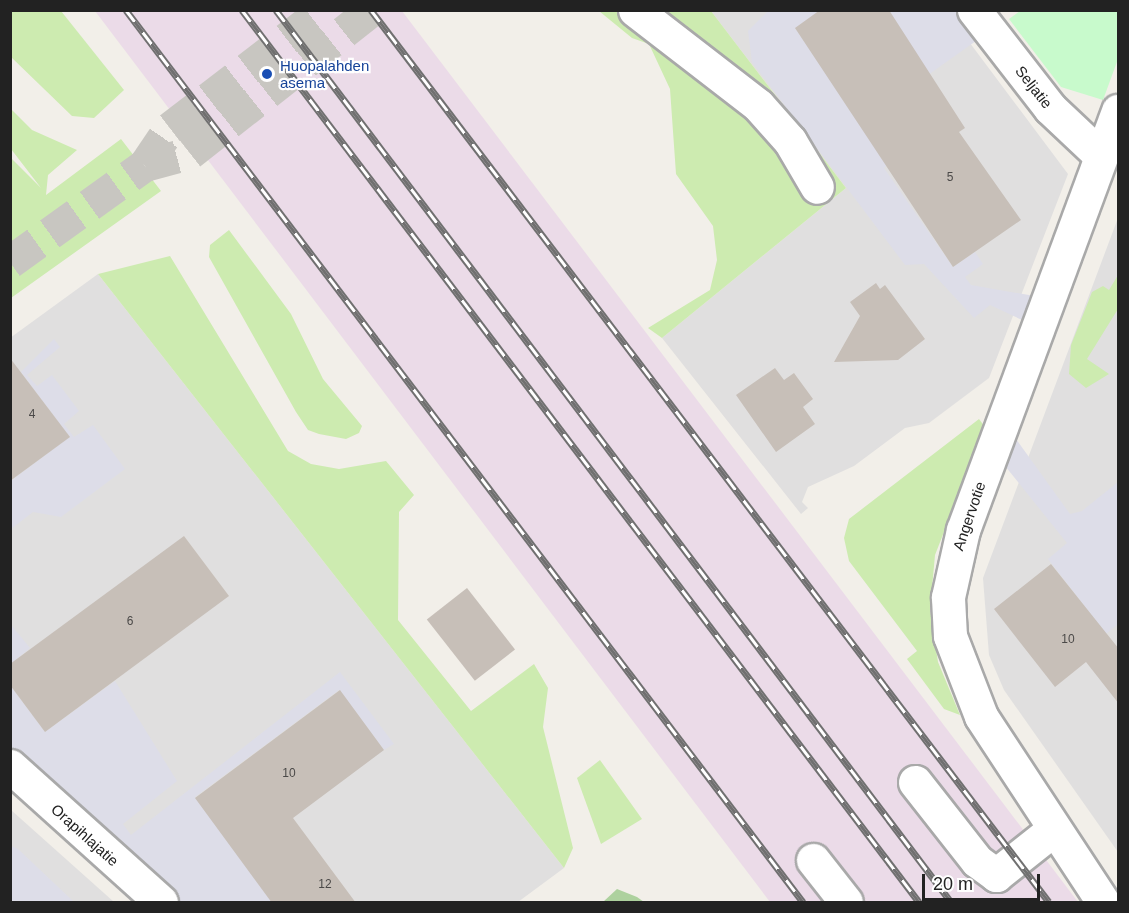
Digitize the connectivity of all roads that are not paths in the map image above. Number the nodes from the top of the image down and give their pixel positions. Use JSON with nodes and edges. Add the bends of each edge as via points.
{"nodes":[{"id":1,"x":634,"y":10,"type":"edge"},
{"id":2,"x":974,"y":10,"type":"edge"},
{"id":3,"x":1118,"y":114,"type":"edge"},
{"id":4,"x":1101,"y":156,"type":"junction"},
{"id":5,"x":817,"y":187,"type":"dead end"},
{"id":6,"x":10,"y":766,"type":"edge"},
{"id":7,"x":915,"y":782,"type":"dead end"},
{"id":8,"x":1054,"y":829,"type":"junction"},
{"id":9,"x":813,"y":860,"type":"dead end"},
{"id":10,"x":160,"y":903,"type":"edge"},
{"id":11,"x":846,"y":903,"type":"edge"},
{"id":12,"x":1102,"y":903,"type":"edge"}],
"edges":[{"from":1,"to":5,"type":"street","via":[[758,105],[790,141]]},
{"from":2,"to":4,"type":"street","name":"Seljatie","via":[[1050,108]]},
{"from":3,"to":4,"type":"street","name":"Angervotie"},
{"from":4,"to":8,"type":"street","name":"Angervotie","via":[[963,530],[948,597],[950,636],[962,676]]},
{"from":6,"to":10,"type":"street","name":"Orapihlajatie"},
{"from":7,"to":8,"type":"street","via":[[976,861],[996,875]]},
{"from":8,"to":12,"type":"street","name":"Angervotie"},
{"from":9,"to":11,"type":"street"}]}
